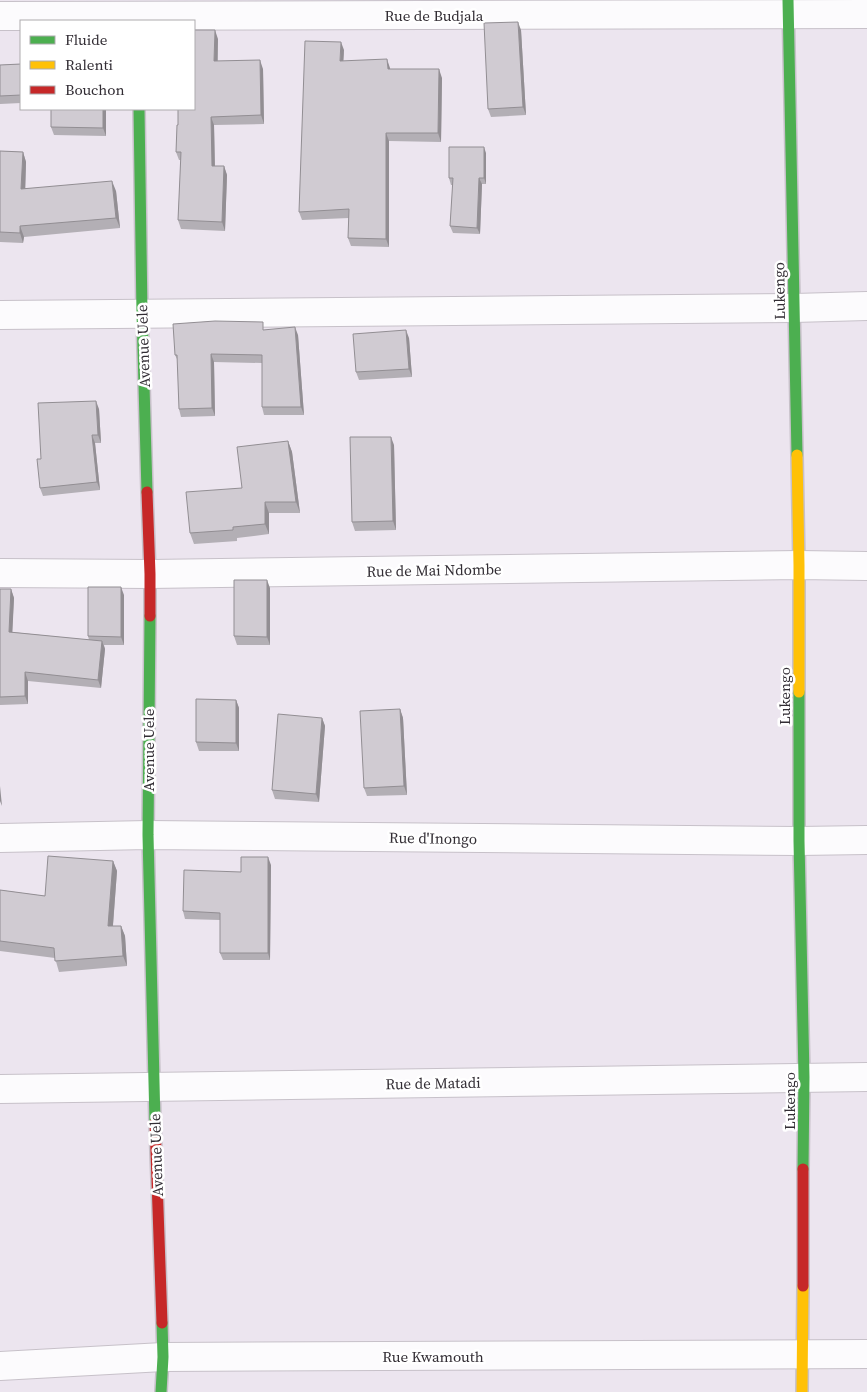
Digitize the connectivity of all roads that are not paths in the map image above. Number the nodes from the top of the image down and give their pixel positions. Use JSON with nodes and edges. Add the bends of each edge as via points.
{"nodes":[{"id":1,"x":788,"y":7,"type":"edge"},
{"id":2,"x":137,"y":13,"type":"edge"},
{"id":3,"x":867,"y":14,"type":"edge"},
{"id":4,"x":0,"y":16,"type":"edge"},
{"id":5,"x":139,"y":110,"type":"edge"},
{"id":6,"x":867,"y":306,"type":"edge"},
{"id":7,"x":794,"y":308,"type":"junction"},
{"id":8,"x":142,"y":314,"type":"junction"},
{"id":9,"x":0,"y":315,"type":"edge"},
{"id":10,"x":799,"y":565,"type":"junction"},
{"id":11,"x":867,"y":566,"type":"edge"},
{"id":12,"x":0,"y":573,"type":"edge"},
{"id":13,"x":150,"y":574,"type":"junction"},
{"id":14,"x":148,"y":835,"type":"junction"},
{"id":15,"x":0,"y":838,"type":"edge"},
{"id":16,"x":867,"y":840,"type":"edge"},
{"id":17,"x":799,"y":841,"type":"junction"},
{"id":18,"x":804,"y":1077,"type":"junction"},
{"id":19,"x":867,"y":1077,"type":"edge"},
{"id":20,"x":154,"y":1088,"type":"junction"},
{"id":21,"x":0,"y":1089,"type":"edge"},
{"id":22,"x":867,"y":1354,"type":"edge"},
{"id":23,"x":802,"y":1355,"type":"junction"},
{"id":24,"x":162,"y":1357,"type":"junction"},
{"id":25,"x":0,"y":1366,"type":"edge"},
{"id":26,"x":162,"y":1392,"type":"edge"},
{"id":27,"x":802,"y":1392,"type":"edge"}],
"edges":[{"from":1,"to":2,"type":"street","name":"Rue de Budjala"},
{"from":1,"to":3,"type":"street","name":"Rue de Budjala"},
{"from":1,"to":7,"type":"street","name":"Lukengo"},
{"from":2,"to":4,"type":"street","name":"Rue de Budjala"},
{"from":5,"to":8,"type":"street","name":"Avenue Uele"},
{"from":6,"to":7,"type":"street"},
{"from":7,"to":8,"type":"street"},
{"from":7,"to":10,"type":"street","name":"Lukengo"},
{"from":8,"to":9,"type":"street"},
{"from":8,"to":13,"type":"street","name":"Avenue Uele"},
{"from":10,"to":11,"type":"street","name":"Rue de Mai Ndombe"},
{"from":10,"to":13,"type":"street","name":"Rue de Mai Ndombe"},
{"from":10,"to":17,"type":"street","name":"Lukengo"},
{"from":12,"to":13,"type":"street","name":"Rue de Mai Ndombe"},
{"from":13,"to":14,"type":"street","name":"Avenue Uele"},
{"from":14,"to":15,"type":"street","name":"Rue d'Inongo"},
{"from":14,"to":17,"type":"street","name":"Rue d'Inongo"},
{"from":14,"to":20,"type":"street","name":"Avenue Uele"},
{"from":16,"to":17,"type":"street","name":"Rue d'Inongo"},
{"from":17,"to":18,"type":"street","name":"Lukengo"},
{"from":18,"to":19,"type":"street","name":"Rue de Matadi"},
{"from":18,"to":20,"type":"street","name":"Rue de Matadi"},
{"from":18,"to":23,"type":"street","name":"Lukengo"},
{"from":20,"to":21,"type":"street","name":"Rue de Matadi"},
{"from":20,"to":24,"type":"street","name":"Avenue Uele"},
{"from":22,"to":23,"type":"street","name":"Rue Kwamouth"},
{"from":23,"to":24,"type":"street","name":"Rue Kwamouth"},
{"from":23,"to":27,"type":"street","name":"Lukengo"},
{"from":24,"to":25,"type":"street","name":"Rue Kwamouth"},
{"from":24,"to":26,"type":"street","name":"Avenue Uele"}]}
